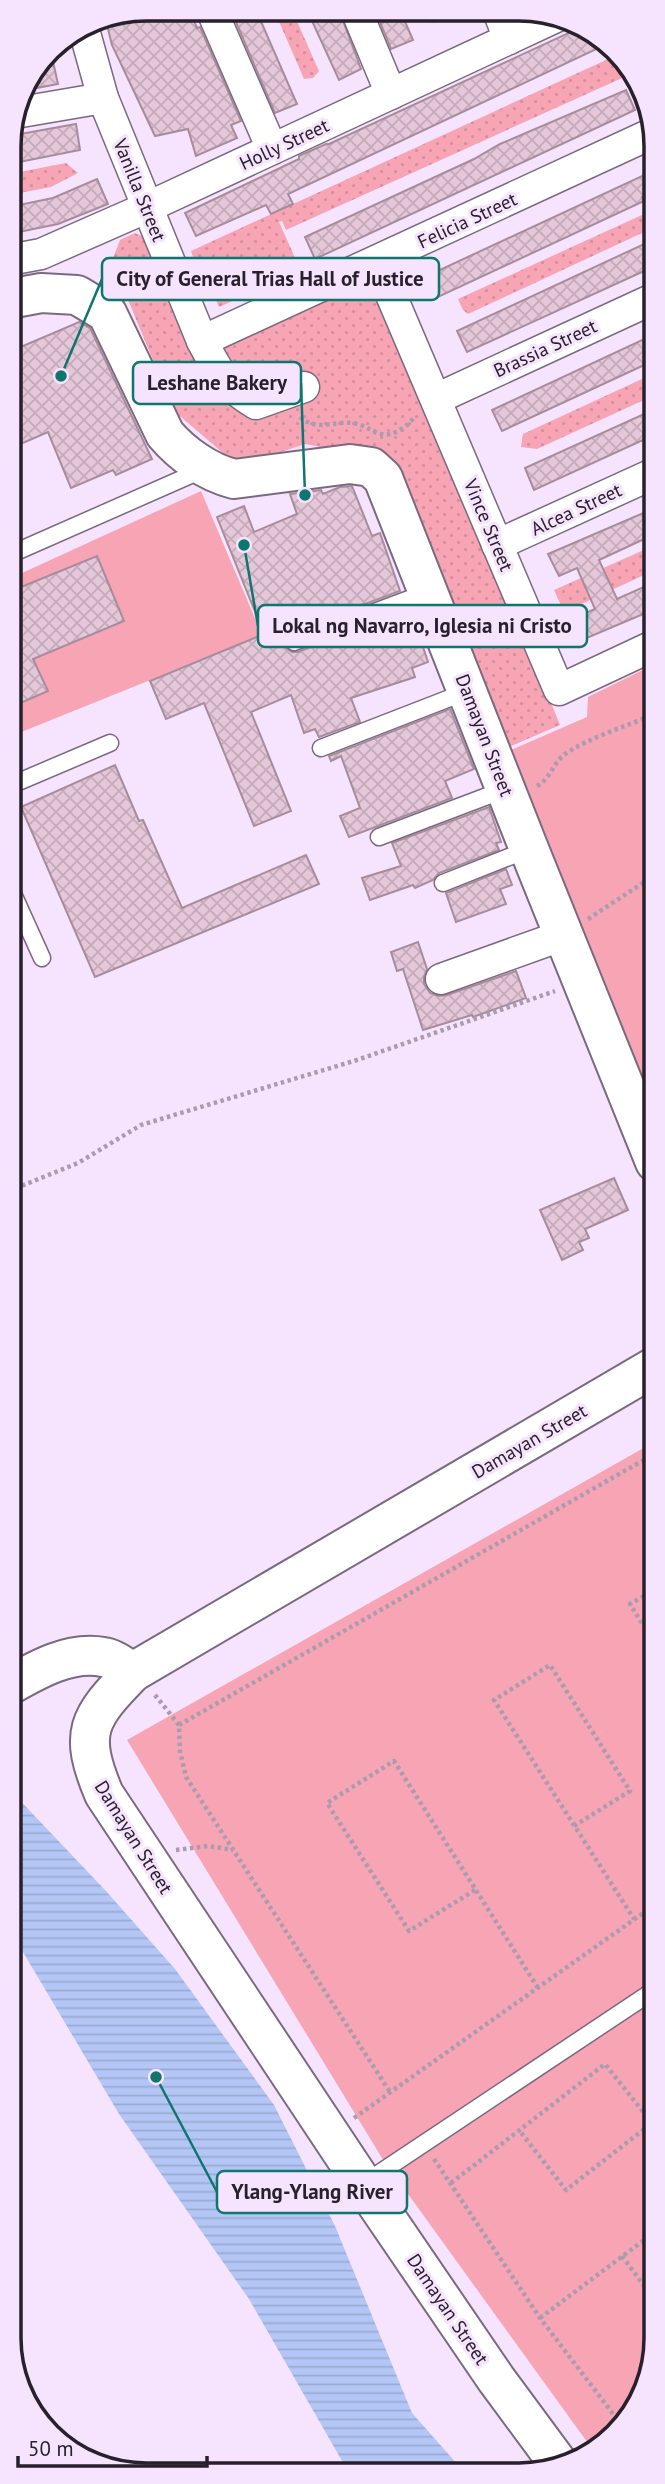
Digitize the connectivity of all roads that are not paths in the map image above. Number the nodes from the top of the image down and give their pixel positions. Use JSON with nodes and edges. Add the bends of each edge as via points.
{"nodes":[{"id":1,"x":216,"y":21,"type":"edge"},
{"id":2,"x":361,"y":21,"type":"edge"},
{"id":3,"x":502,"y":21,"type":"edge"},
{"id":4,"x":543,"y":23,"type":"edge"},
{"id":5,"x":86,"y":36,"type":"edge"},
{"id":6,"x":509,"y":39,"type":"junction"},
{"id":7,"x":391,"y":94,"type":"junction"},
{"id":8,"x":103,"y":98,"type":"junction"},
{"id":9,"x":26,"y":111,"type":"edge"},
{"id":10,"x":643,"y":137,"type":"edge"},
{"id":11,"x":272,"y":149,"type":"junction"},
{"id":12,"x":148,"y":207,"type":"junction"},
{"id":13,"x":21,"y":258,"type":"edge"},
{"id":14,"x":377,"y":262,"type":"junction"},
{"id":15,"x":21,"y":297,"type":"edge"},
{"id":16,"x":644,"y":303,"type":"edge"},
{"id":17,"x":202,"y":341,"type":"junction"},
{"id":18,"x":294,"y":390,"type":"road end"},
{"id":19,"x":436,"y":399,"type":"junction"},
{"id":20,"x":207,"y":468,"type":"junction"},
{"id":21,"x":644,"y":478,"type":"edge"},
{"id":22,"x":497,"y":545,"type":"junction"},
{"id":23,"x":21,"y":550,"type":"edge"},
{"id":24,"x":428,"y":592,"type":"junction"},
{"id":25,"x":293,"y":642,"type":"dead end"},
{"id":26,"x":644,"y":650,"type":"edge"},
{"id":27,"x":468,"y":691,"type":"junction"},
{"id":28,"x":110,"y":743,"type":"dead end"},
{"id":29,"x":321,"y":748,"type":"dead end"},
{"id":30,"x":21,"y":781,"type":"edge"},
{"id":31,"x":506,"y":789,"type":"junction"},
{"id":32,"x":379,"y":837,"type":"dead end"},
{"id":33,"x":529,"y":849,"type":"junction"},
{"id":34,"x":443,"y":883,"type":"dead end"},
{"id":35,"x":21,"y":912,"type":"edge"},
{"id":36,"x":564,"y":935,"type":"junction"},
{"id":37,"x":42,"y":958,"type":"dead end"},
{"id":38,"x":441,"y":979,"type":"dead end"},
{"id":39,"x":644,"y":1132,"type":"edge"},
{"id":40,"x":644,"y":1373,"type":"edge"},
{"id":41,"x":132,"y":1672,"type":"junction"},
{"id":42,"x":21,"y":1679,"type":"edge"},
{"id":43,"x":644,"y":1997,"type":"edge"},
{"id":44,"x":363,"y":2184,"type":"junction"},
{"id":45,"x":554,"y":2458,"type":"edge"}],
"edges":[{"from":1,"to":11,"type":"street"},
{"from":2,"to":7,"type":"street"},
{"from":3,"to":6,"type":"street"},
{"from":4,"to":6,"type":"street","name":"Holly Street"},
{"from":5,"to":8,"type":"street","name":"Vanilla Street"},
{"from":6,"to":7,"type":"street","name":"Holly Street"},
{"from":7,"to":11,"type":"street","name":"Holly Street"},
{"from":8,"to":9,"type":"street"},
{"from":8,"to":12,"type":"street","name":"Vanilla Street"},
{"from":10,"to":14,"type":"street","name":"Felicia Street"},
{"from":11,"to":12,"type":"street","name":"Holly Street"},
{"from":12,"to":13,"type":"street","name":"Holly Street","via":[[41,254]]},
{"from":12,"to":17,"type":"street","name":"Vanilla Street"},
{"from":14,"to":17,"type":"street","name":"Felicia Street"},
{"from":14,"to":19,"type":"street","name":"Vince Street"},
{"from":15,"to":20,"type":"street","name":"Damayan Street","via":[[77,295],[107,313],[164,434],[178,450]]},
{"from":16,"to":19,"type":"street","name":"Brassia Street"},
{"from":17,"to":18,"type":"street","name":"Vanilla Street","via":[[220,377],[256,404]]},
{"from":19,"to":22,"type":"street","name":"Vince Street"},
{"from":20,"to":23,"type":"lane"},
{"from":20,"to":24,"type":"street","name":"Damayan Street","via":[[234,479],[335,465],[372,467],[383,478]]},
{"from":21,"to":22,"type":"street","name":"Alcea Street"},
{"from":22,"to":26,"type":"street","name":"Vince Street","via":[[559,690]]},
{"from":24,"to":25,"type":"lane"},
{"from":24,"to":27,"type":"street","name":"Damayan Street"},
{"from":27,"to":29,"type":"lane"},
{"from":27,"to":31,"type":"street","name":"Damayan Street"},
{"from":28,"to":30,"type":"lane"},
{"from":31,"to":32,"type":"lane"},
{"from":31,"to":33,"type":"street","name":"Damayan Street"},
{"from":33,"to":34,"type":"lane"},
{"from":33,"to":36,"type":"street","name":"Damayan Street"},
{"from":35,"to":37,"type":"lane"},
{"from":36,"to":38,"type":"street"},
{"from":36,"to":39,"type":"street","name":"Damayan Street"},
{"from":40,"to":41,"type":"street","name":"Damayan Street"},
{"from":41,"to":42,"type":"street","via":[[106,1657],[83,1655]]},
{"from":41,"to":44,"type":"street","name":"Damayan Street","via":[[103,1703],[88,1733],[92,1766],[104,1794]]},
{"from":43,"to":44,"type":"lane"},
{"from":44,"to":45,"type":"street","name":"Damayan Street"}]}
